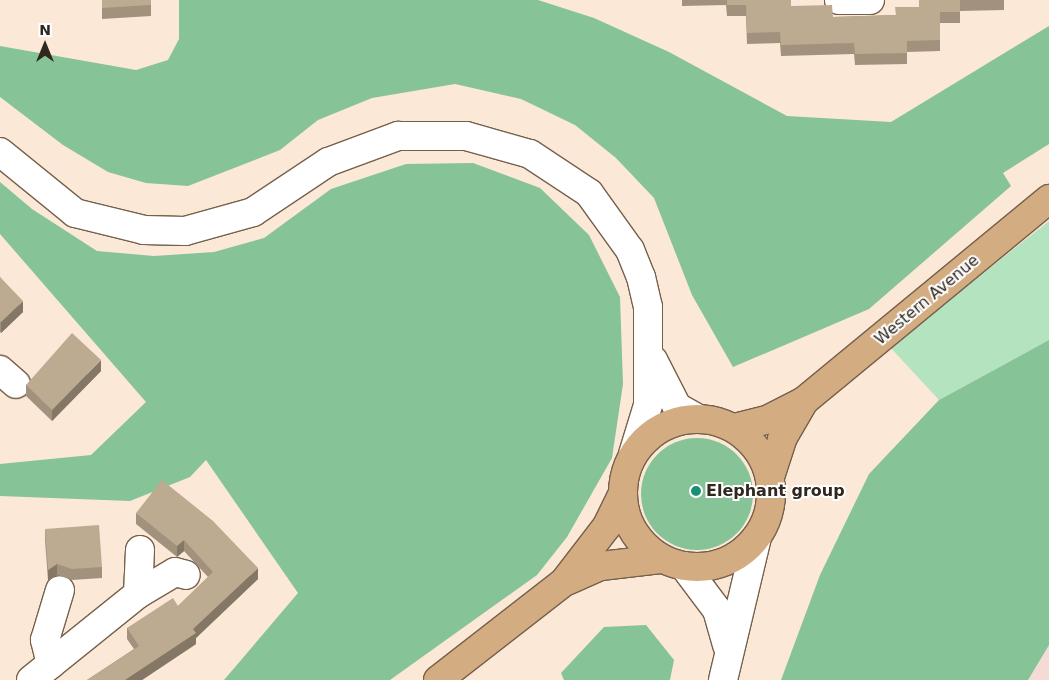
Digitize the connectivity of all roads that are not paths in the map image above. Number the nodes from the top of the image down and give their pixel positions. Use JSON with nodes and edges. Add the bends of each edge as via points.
{"nodes":[{"id":1,"x":839,"y":0,"type":"edge"},
{"id":2,"x":870,"y":0,"type":"edge"},
{"id":3,"x":0,"y":152,"type":"edge"},
{"id":4,"x":1049,"y":199,"type":"edge"},
{"id":5,"x":650,"y":354,"type":"junction"},
{"id":6,"x":804,"y":401,"type":"junction"},
{"id":7,"x":697,"y":418,"type":"junction"},
{"id":8,"x":734,"y":428,"type":"junction"},
{"id":9,"x":632,"y":454,"type":"junction"},
{"id":10,"x":770,"y":477,"type":"junction"},
{"id":11,"x":622,"y":495,"type":"junction"},
{"id":12,"x":757,"y":537,"type":"junction"},
{"id":13,"x":140,"y":550,"type":"dead end"},
{"id":14,"x":673,"y":562,"type":"junction"},
{"id":15,"x":186,"y":575,"type":"dead end"},
{"id":16,"x":564,"y":582,"type":"junction"},
{"id":17,"x":60,"y":590,"type":"dead end"},
{"id":18,"x":138,"y":594,"type":"junction"},
{"id":19,"x":728,"y":647,"type":"junction"},
{"id":20,"x":51,"y":664,"type":"edge"},
{"id":21,"x":438,"y":680,"type":"edge"},
{"id":22,"x":723,"y":680,"type":"edge"}],
"edges":[{"from":1,"to":2,"type":"street"},
{"from":3,"to":5,"type":"street","via":[[75,213],[144,230],[185,231],[253,212],[328,162],[398,136],[432,133],[502,143],[562,172],[589,193],[609,219],[641,277]]},
{"from":4,"to":6,"type":"main road","name":"Western Avenue"},
{"from":5,"to":7,"type":"street","via":[[665,391],[677,407]]},
{"from":5,"to":9,"type":"street","via":[[648,405]]},
{"from":6,"to":8,"type":"main road","name":"Western Avenue","via":[[769,419]]},
{"from":6,"to":10,"type":"main road","name":"Western Avenue","via":[[782,439]]},
{"from":7,"to":8,"type":"main road"},
{"from":7,"to":9,"type":"main road","via":[[672,422],[649,434]]},
{"from":8,"to":10,"type":"main road","via":[[763,458]]},
{"from":9,"to":11,"type":"main road"},
{"from":10,"to":12,"type":"main road","via":[[770,505]]},
{"from":11,"to":14,"type":"main road","via":[[633,532]]},
{"from":11,"to":16,"type":"main road","via":[[593,547]]},
{"from":12,"to":14,"type":"main road","via":[[725,562]]},
{"from":12,"to":19,"type":"street"},
{"from":13,"to":18,"type":"street"},
{"from":14,"to":16,"type":"main road","via":[[601,566]]},
{"from":14,"to":19,"type":"street","via":[[717,610]]},
{"from":15,"to":18,"type":"street","via":[[175,572]]},
{"from":16,"to":21,"type":"main road"},
{"from":17,"to":20,"type":"street","via":[[45,640]]},
{"from":18,"to":20,"type":"street"},
{"from":19,"to":22,"type":"street"}]}
